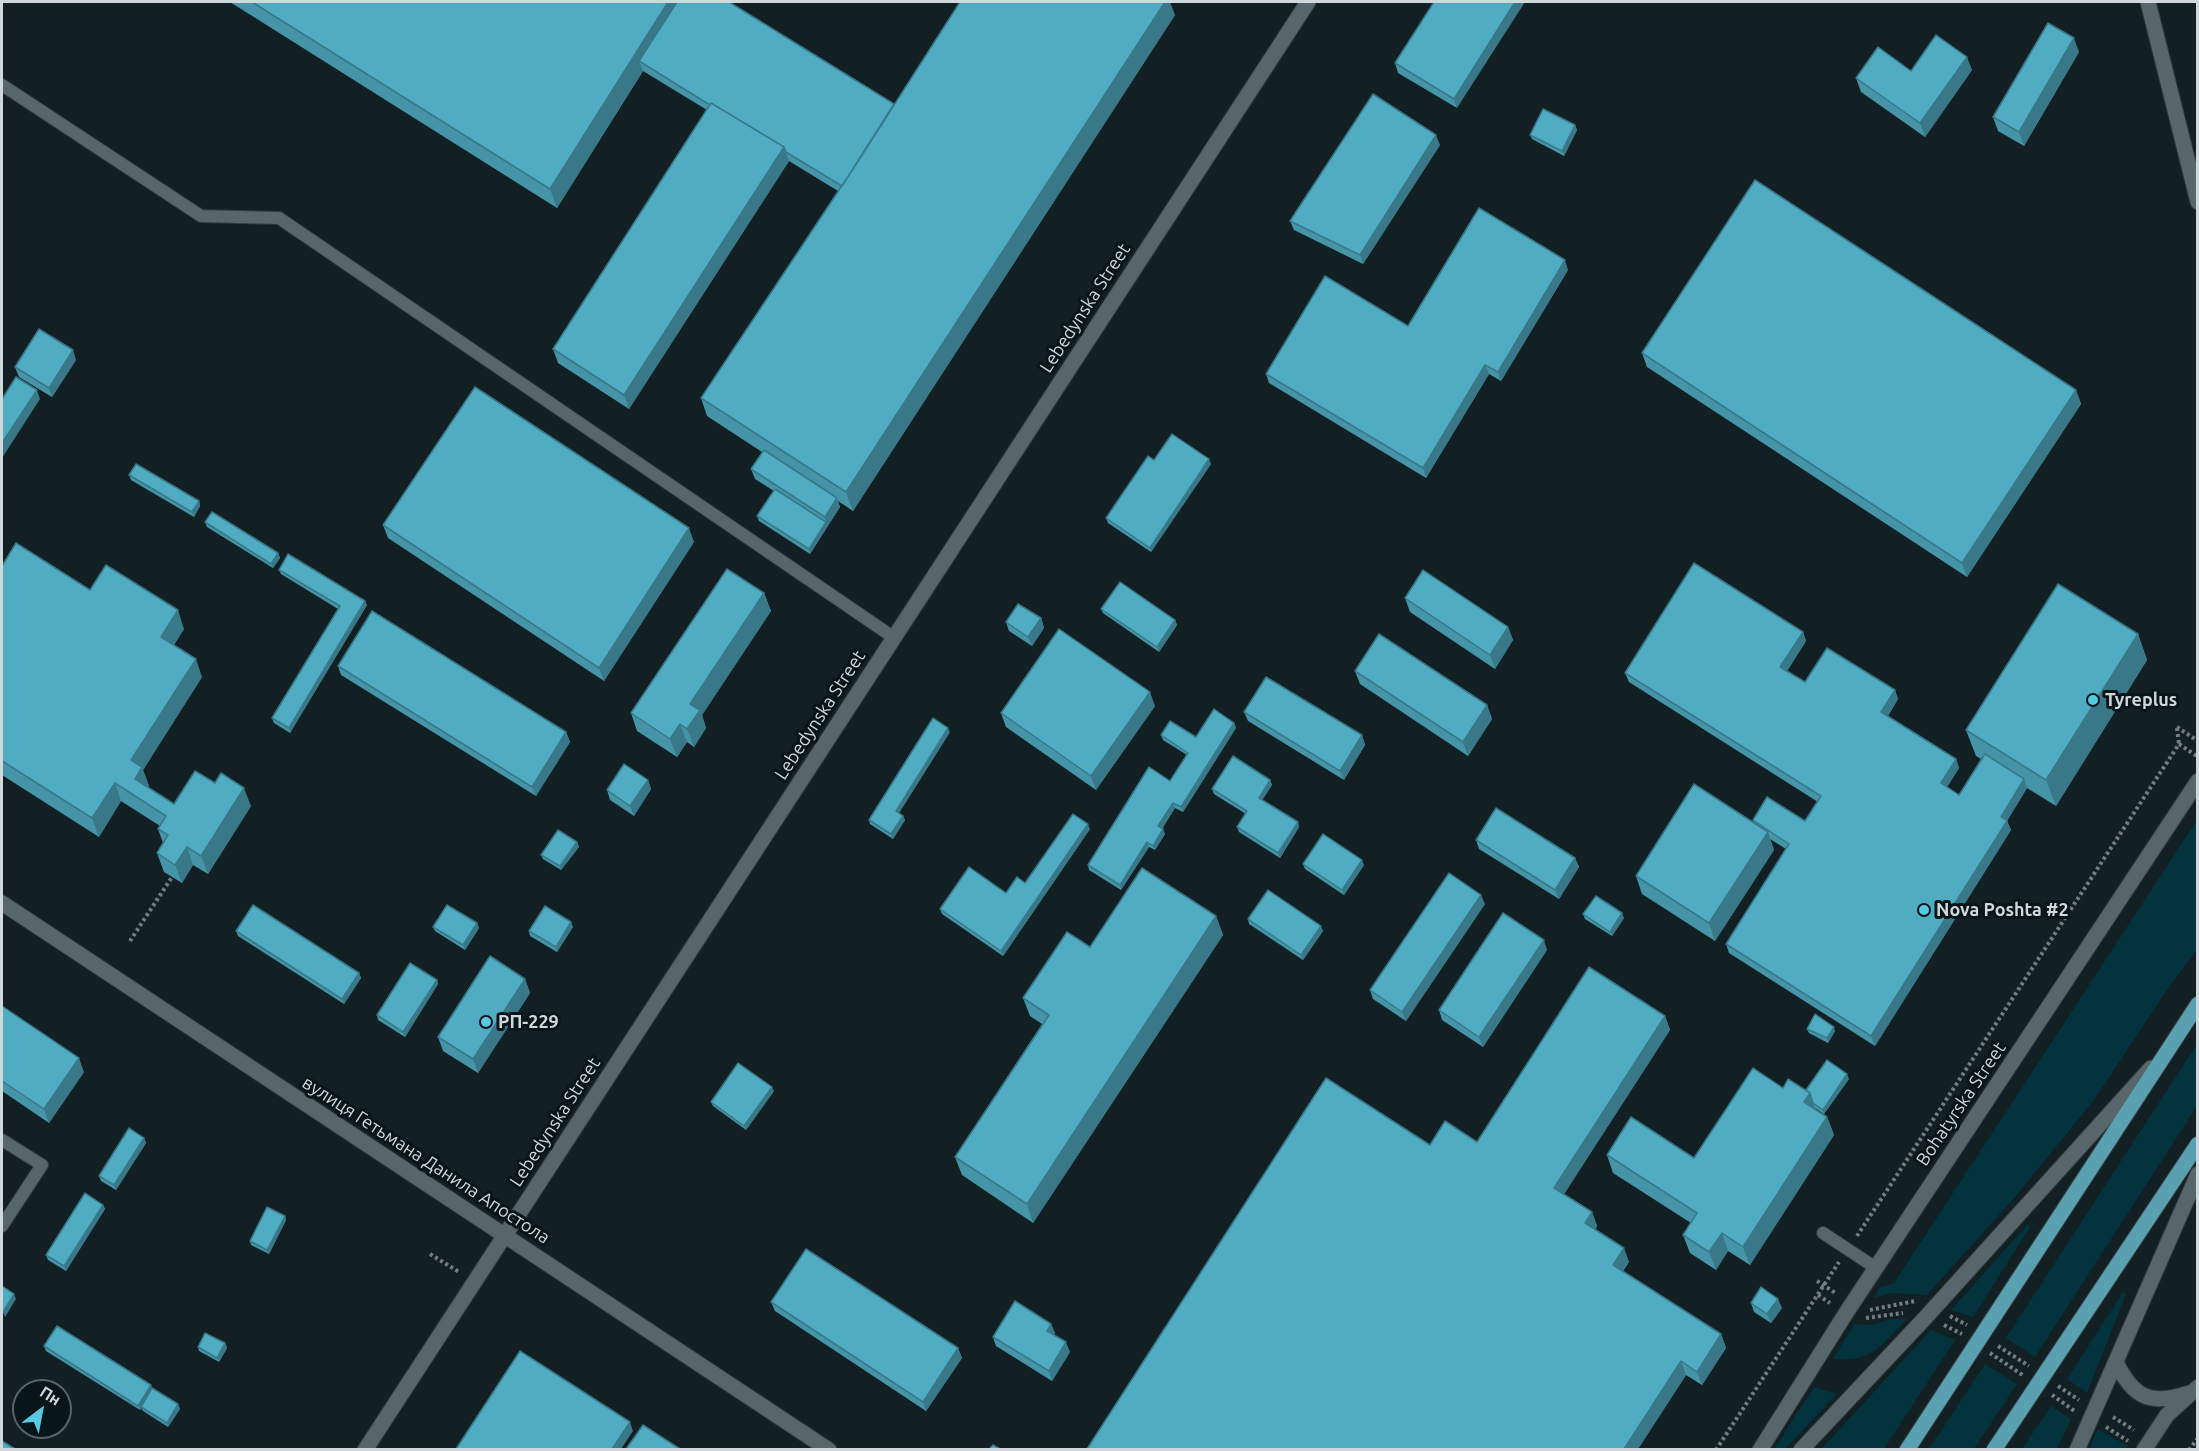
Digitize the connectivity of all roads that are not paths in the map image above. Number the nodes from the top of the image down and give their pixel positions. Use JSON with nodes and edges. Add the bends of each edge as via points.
{"nodes":[{"id":1,"x":1308,"y":2,"type":"edge"},
{"id":2,"x":2148,"y":2,"type":"edge"},
{"id":3,"x":2,"y":85,"type":"edge"},
{"id":4,"x":2198,"y":202,"type":"edge"},
{"id":5,"x":893,"y":638,"type":"junction"},
{"id":6,"x":2198,"y":781,"type":"edge"},
{"id":7,"x":2,"y":903,"type":"edge"},
{"id":8,"x":2198,"y":1004,"type":"edge"},
{"id":9,"x":2167,"y":1051,"type":"junction"},
{"id":10,"x":2,"y":1140,"type":"edge"},
{"id":11,"x":2198,"y":1144,"type":"edge"},
{"id":12,"x":2198,"y":1174,"type":"edge"},
{"id":13,"x":2,"y":1226,"type":"edge"},
{"id":14,"x":1823,"y":1233,"type":"dead end"},
{"id":15,"x":504,"y":1235,"type":"junction"},
{"id":16,"x":1876,"y":1268,"type":"junction"},
{"id":17,"x":2116,"y":1362,"type":"junction"},
{"id":18,"x":2193,"y":1390,"type":"edge"},
{"id":19,"x":365,"y":1449,"type":"edge"},
{"id":20,"x":829,"y":1449,"type":"edge"},
{"id":21,"x":1760,"y":1449,"type":"edge"},
{"id":22,"x":1801,"y":1449,"type":"edge"},
{"id":23,"x":1907,"y":1449,"type":"edge"},
{"id":24,"x":1994,"y":1449,"type":"edge"},
{"id":25,"x":2077,"y":1449,"type":"edge"},
{"id":26,"x":2144,"y":1449,"type":"edge"}],
"edges":[{"from":1,"to":5,"type":"street","name":"Lebedynska Street"},
{"from":2,"to":4,"type":"street"},
{"from":3,"to":5,"type":"lane","via":[[201,216],[279,219]]},
{"from":5,"to":15,"type":"street","name":"Lebedynska Street"},
{"from":6,"to":16,"type":"street","name":"Bohatyrska Street"},
{"from":7,"to":15,"type":"street","name":"вулиця Гетьмана Данила Апостола"},
{"from":8,"to":9,"type":"main road"},
{"from":9,"to":22,"type":"street"},
{"from":9,"to":23,"type":"main road"},
{"from":10,"to":13,"type":"lane","via":[[42,1165]]},
{"from":11,"to":24,"type":"main road"},
{"from":12,"to":17,"type":"street"},
{"from":14,"to":16,"type":"lane"},
{"from":15,"to":19,"type":"street","name":"Lebedynska Street"},
{"from":15,"to":20,"type":"street","name":"вулиця Гетьмана Данила Апостола"},
{"from":16,"to":21,"type":"street","name":"Bohatyrska Street"},
{"from":17,"to":18,"type":"street","via":[[2124,1380],[2137,1393],[2157,1401]]},
{"from":17,"to":25,"type":"street"},
{"from":18,"to":26,"type":"street"}]}
